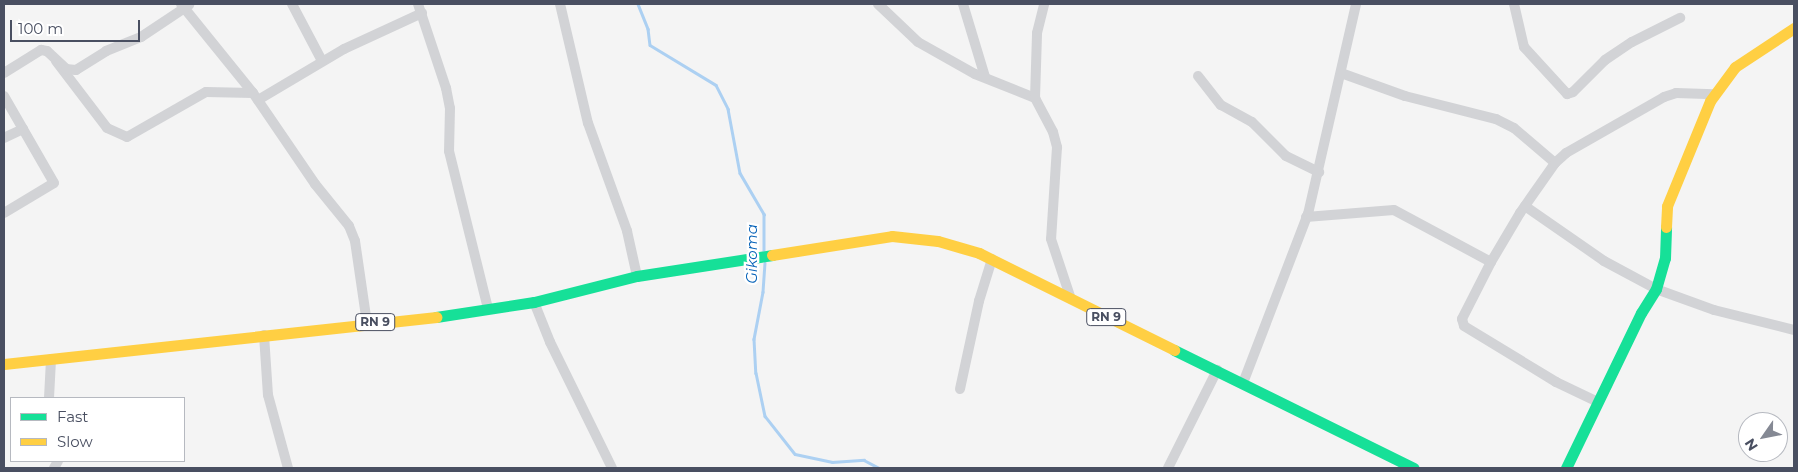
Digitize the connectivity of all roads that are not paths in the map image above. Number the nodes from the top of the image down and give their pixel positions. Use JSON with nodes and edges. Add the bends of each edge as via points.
{"nodes":[{"id":1,"x":292,"y":4,"type":"edge"},
{"id":2,"x":560,"y":4,"type":"edge"},
{"id":3,"x":878,"y":4,"type":"edge"},
{"id":4,"x":963,"y":4,"type":"edge"},
{"id":5,"x":1044,"y":4,"type":"edge"},
{"id":6,"x":1356,"y":4,"type":"edge"},
{"id":7,"x":1514,"y":4,"type":"edge"},
{"id":8,"x":185,"y":5,"type":"edge"},
{"id":9,"x":420,"y":8,"type":"edge"},
{"id":10,"x":1680,"y":18,"type":"dead end"},
{"id":11,"x":1794,"y":28,"type":"edge"},
{"id":12,"x":56,"y":61,"type":"junction"},
{"id":13,"x":322,"y":61,"type":"junction"},
{"id":14,"x":4,"y":73,"type":"edge"},
{"id":15,"x":1342,"y":73,"type":"junction"},
{"id":16,"x":1198,"y":76,"type":"dead end"},
{"id":17,"x":984,"y":78,"type":"junction"},
{"id":18,"x":1714,"y":94,"type":"junction"},
{"id":19,"x":4,"y":96,"type":"edge"},
{"id":20,"x":256,"y":97,"type":"junction"},
{"id":21,"x":1035,"y":98,"type":"junction"},
{"id":22,"x":22,"y":129,"type":"junction"},
{"id":23,"x":4,"y":138,"type":"edge"},
{"id":24,"x":1555,"y":163,"type":"junction"},
{"id":25,"x":1319,"y":172,"type":"junction"},
{"id":26,"x":1525,"y":206,"type":"junction"},
{"id":27,"x":4,"y":212,"type":"edge"},
{"id":28,"x":1306,"y":217,"type":"junction"},
{"id":29,"x":992,"y":259,"type":"junction"},
{"id":30,"x":1491,"y":262,"type":"junction"},
{"id":31,"x":637,"y":276,"type":"junction"},
{"id":32,"x":1656,"y":289,"type":"junction"},
{"id":33,"x":1071,"y":299,"type":"junction"},
{"id":34,"x":534,"y":302,"type":"junction"},
{"id":35,"x":488,"y":309,"type":"junction"},
{"id":36,"x":367,"y":322,"type":"junction"},
{"id":37,"x":1794,"y":330,"type":"edge"},
{"id":38,"x":264,"y":335,"type":"junction"},
{"id":39,"x":51,"y":359,"type":"junction"},
{"id":40,"x":4,"y":364,"type":"edge"},
{"id":41,"x":1217,"y":370,"type":"junction"},
{"id":42,"x":1243,"y":383,"type":"junction"},
{"id":43,"x":960,"y":389,"type":"dead end"},
{"id":44,"x":49,"y":397,"type":"edge"},
{"id":45,"x":1598,"y":402,"type":"junction"},
{"id":46,"x":288,"y":468,"type":"edge"},
{"id":47,"x":612,"y":468,"type":"edge"},
{"id":48,"x":1168,"y":468,"type":"edge"},
{"id":49,"x":1413,"y":468,"type":"edge"},
{"id":50,"x":1566,"y":468,"type":"edge"}],
"edges":[{"from":1,"to":13,"type":"street"},
{"from":2,"to":31,"type":"street","via":[[588,123],[627,231]]},
{"from":3,"to":17,"type":"street","via":[[918,42]]},
{"from":4,"to":17,"type":"street"},
{"from":5,"to":21,"type":"street","via":[[1037,33]]},
{"from":6,"to":15,"type":"street"},
{"from":7,"to":10,"type":"street","via":[[1524,47],[1567,94],[1573,92],[1605,60],[1632,42]]},
{"from":8,"to":12,"type":"street","via":[[141,37],[106,51],[76,70],[66,69]]},
{"from":8,"to":20,"type":"street"},
{"from":9,"to":13,"type":"street"},
{"from":9,"to":35,"type":"street","via":[[446,88],[450,108],[449,151]]},
{"from":11,"to":18,"type":"main road","via":[[1735,67]]},
{"from":12,"to":14,"type":"street","via":[[47,51],[41,50]]},
{"from":12,"to":20,"type":"street","via":[[107,128],[127,137],[206,92]]},
{"from":13,"to":20,"type":"street"},
{"from":15,"to":24,"type":"street","via":[[1405,96],[1449,105],[1508,124]]},
{"from":15,"to":25,"type":"street"},
{"from":16,"to":25,"type":"street","via":[[1221,105],[1252,122],[1286,156]]},
{"from":17,"to":21,"type":"street"},
{"from":18,"to":24,"type":"street","via":[[1676,93],[1664,97],[1583,141]]},
{"from":18,"to":32,"type":"main road","via":[[1667,206],[1664,258]]},
{"from":19,"to":22,"type":"street"},
{"from":20,"to":36,"type":"street","via":[[353,233]]},
{"from":21,"to":33,"type":"street","via":[[1057,147],[1051,239]]},
{"from":22,"to":23,"type":"street"},
{"from":22,"to":27,"type":"street","via":[[54,183]]},
{"from":24,"to":26,"type":"street"},
{"from":25,"to":28,"type":"street"},
{"from":26,"to":30,"type":"street"},
{"from":26,"to":32,"type":"street","via":[[1604,261]]},
{"from":28,"to":30,"type":"street","via":[[1394,210]]},
{"from":28,"to":42,"type":"street"},
{"from":29,"to":31,"type":"main road","number":"RN 9","via":[[938,241],[892,236]]},
{"from":29,"to":33,"type":"main road","number":"RN 9"},
{"from":29,"to":43,"type":"street","via":[[979,301]]},
{"from":30,"to":45,"type":"street","via":[[1462,319],[1464,326],[1556,382]]},
{"from":31,"to":34,"type":"main road","number":"RN 9"},
{"from":32,"to":37,"type":"street","via":[[1714,310]]},
{"from":32,"to":45,"type":"main road","via":[[1641,312]]},
{"from":33,"to":41,"type":"main road","number":"RN 9"},
{"from":34,"to":35,"type":"main road","number":"RN 9"},
{"from":34,"to":47,"type":"street","via":[[550,342]]},
{"from":35,"to":36,"type":"main road","number":"RN 9"},
{"from":36,"to":38,"type":"main road","number":"RN 9"},
{"from":38,"to":39,"type":"main road","number":"RN 9"},
{"from":38,"to":46,"type":"street","via":[[268,395]]},
{"from":39,"to":40,"type":"main road","number":"RN 9"},
{"from":39,"to":44,"type":"street"},
{"from":41,"to":42,"type":"main road","number":"RN 9"},
{"from":41,"to":48,"type":"street"},
{"from":42,"to":49,"type":"main road","number":"RN 9"},
{"from":45,"to":50,"type":"main road"}]}
